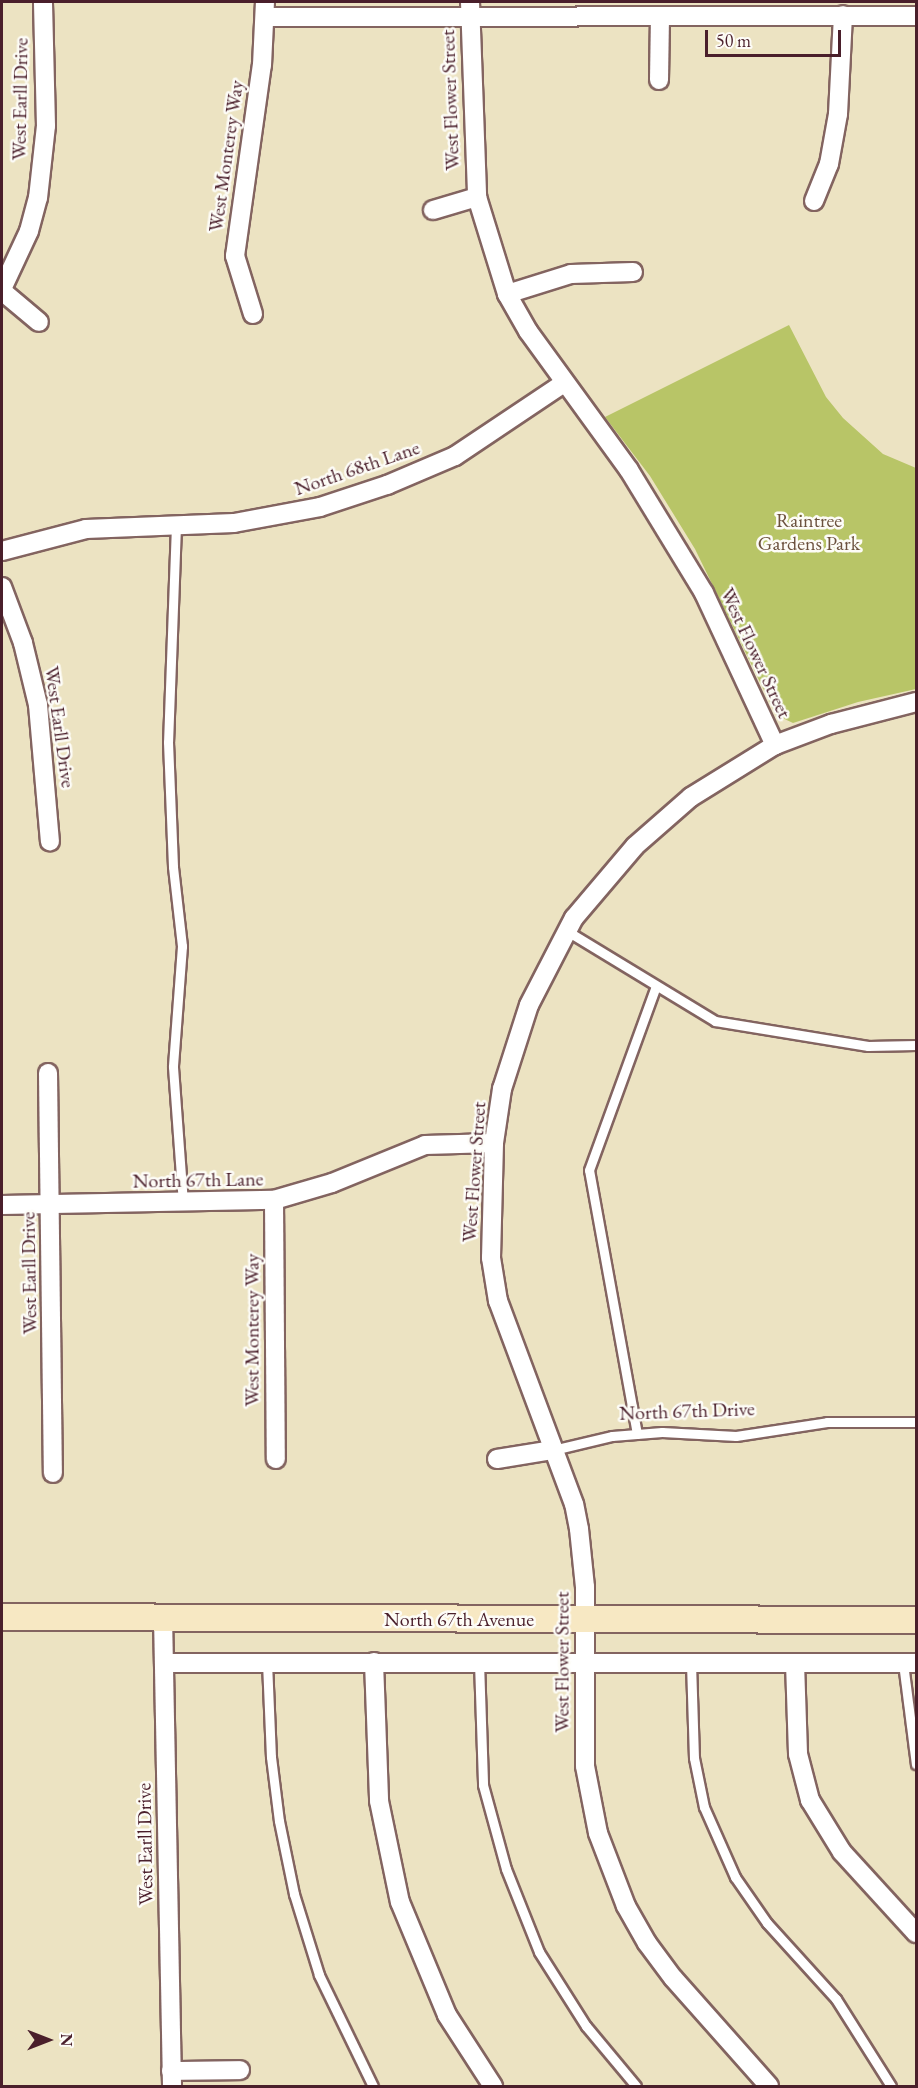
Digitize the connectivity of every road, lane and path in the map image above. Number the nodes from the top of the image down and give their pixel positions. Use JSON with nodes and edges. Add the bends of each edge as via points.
{"nodes":[{"id":1,"x":43,"y":2,"type":"edge"},
{"id":2,"x":265,"y":9,"type":"edge"},
{"id":3,"x":470,"y":10,"type":"edge"},
{"id":4,"x":843,"y":15,"type":"junction"},
{"id":5,"x":916,"y":16,"type":"edge"},
{"id":6,"x":660,"y":18,"type":"junction"},
{"id":7,"x":659,"y":80,"type":"dead end"},
{"id":8,"x":477,"y":197,"type":"junction"},
{"id":9,"x":814,"y":201,"type":"dead end"},
{"id":10,"x":433,"y":210,"type":"dead end"},
{"id":11,"x":633,"y":272,"type":"dead end"},
{"id":12,"x":2,"y":290,"type":"edge"},
{"id":13,"x":507,"y":294,"type":"junction"},
{"id":14,"x":253,"y":314,"type":"dead end"},
{"id":15,"x":39,"y":322,"type":"dead end"},
{"id":16,"x":564,"y":383,"type":"junction"},
{"id":17,"x":176,"y":525,"type":"junction"},
{"id":18,"x":2,"y":552,"type":"edge"},
{"id":19,"x":2,"y":587,"type":"edge"},
{"id":20,"x":916,"y":702,"type":"edge"},
{"id":21,"x":775,"y":745,"type":"junction"},
{"id":22,"x":50,"y":841,"type":"dead end"},
{"id":23,"x":567,"y":931,"type":"junction"},
{"id":24,"x":656,"y":986,"type":"junction"},
{"id":25,"x":916,"y":1045,"type":"edge"},
{"id":26,"x":48,"y":1072,"type":"dead end"},
{"id":27,"x":494,"y":1143,"type":"junction"},
{"id":28,"x":274,"y":1200,"type":"junction"},
{"id":29,"x":51,"y":1204,"type":"junction"},
{"id":30,"x":183,"y":1204,"type":"junction"},
{"id":31,"x":2,"y":1205,"type":"edge"},
{"id":32,"x":916,"y":1422,"type":"edge"},
{"id":33,"x":636,"y":1434,"type":"junction"},
{"id":34,"x":554,"y":1450,"type":"junction"},
{"id":35,"x":276,"y":1459,"type":"dead end"},
{"id":36,"x":497,"y":1459,"type":"dead end"},
{"id":37,"x":53,"y":1473,"type":"dead end"},
{"id":38,"x":163,"y":1616,"type":"junction"},
{"id":39,"x":2,"y":1617,"type":"edge"},
{"id":40,"x":585,"y":1620,"type":"junction"},
{"id":41,"x":916,"y":1620,"type":"edge"},
{"id":42,"x":267,"y":1662,"type":"junction"},
{"id":43,"x":374,"y":1662,"type":"junction"},
{"id":44,"x":480,"y":1662,"type":"junction"},
{"id":45,"x":584,"y":1662,"type":"junction"},
{"id":46,"x":164,"y":1663,"type":"junction"},
{"id":47,"x":692,"y":1663,"type":"junction"},
{"id":48,"x":795,"y":1663,"type":"junction"},
{"id":49,"x":910,"y":1663,"type":"edge"},
{"id":50,"x":916,"y":1764,"type":"edge"},
{"id":51,"x":916,"y":1933,"type":"edge"},
{"id":52,"x":240,"y":2070,"type":"dead end"},
{"id":53,"x":172,"y":2079,"type":"edge"},
{"id":54,"x":373,"y":2086,"type":"edge"},
{"id":55,"x":493,"y":2086,"type":"edge"},
{"id":56,"x":636,"y":2086,"type":"edge"},
{"id":57,"x":769,"y":2086,"type":"edge"},
{"id":58,"x":891,"y":2086,"type":"edge"}],
"edges":[{"from":1,"to":12,"type":"street","name":"West Earll Drive","via":[[46,126],[38,198],[29,231]]},
{"from":2,"to":3,"type":"street"},
{"from":2,"to":14,"type":"street","name":"West Monterey Way","via":[[255,126],[235,256]]},
{"from":3,"to":6,"type":"street"},
{"from":3,"to":8,"type":"street","name":"West Flower Street"},
{"from":4,"to":5,"type":"street"},
{"from":4,"to":6,"type":"street"},
{"from":4,"to":9,"type":"street","via":[[838,114],[829,164]]},
{"from":6,"to":7,"type":"street"},
{"from":8,"to":10,"type":"street"},
{"from":8,"to":13,"type":"street","name":"West Flower Street"},
{"from":11,"to":13,"type":"street","via":[[571,274]]},
{"from":12,"to":15,"type":"street"},
{"from":13,"to":16,"type":"street","name":"West Flower Street"},
{"from":16,"to":17,"type":"street","name":"North 68th Lane","via":[[455,456],[387,485],[295,514],[234,523]]},
{"from":16,"to":21,"type":"street","name":"West Flower Street","via":[[629,470],[704,593]]},
{"from":17,"to":18,"type":"street","name":"North 68th Lane","via":[[86,529]]},
{"from":17,"to":30,"type":"lane","via":[[168,742],[173,867],[182,946],[173,1067]]},
{"from":19,"to":22,"type":"street","name":"West Earll Drive","via":[[23,643],[38,705]]},
{"from":20,"to":21,"type":"street","via":[[831,724]]},
{"from":21,"to":23,"type":"street","name":"West Flower Street","via":[[692,797],[635,846],[593,893]]},
{"from":23,"to":24,"type":"lane"},
{"from":23,"to":27,"type":"street","name":"West Flower Street","via":[[529,1005],[502,1089]]},
{"from":24,"to":25,"type":"lane","via":[[715,1021],[868,1046]]},
{"from":24,"to":33,"type":"lane","via":[[589,1170]]},
{"from":26,"to":29,"type":"street","name":"West Earll Drive"},
{"from":27,"to":28,"type":"street","name":"North 67th Lane","via":[[425,1145],[332,1183]]},
{"from":27,"to":34,"type":"street","name":"West Flower Street","via":[[491,1258],[498,1301]]},
{"from":28,"to":30,"type":"street","name":"North 67th Lane"},
{"from":28,"to":35,"type":"street","name":"West Monterey Way"},
{"from":29,"to":30,"type":"street","name":"North 67th Lane"},
{"from":29,"to":31,"type":"street","name":"North 67th Lane"},
{"from":29,"to":37,"type":"street","name":"West Earll Drive"},
{"from":32,"to":33,"type":"lane","name":"North 67th Drive","via":[[827,1422],[736,1436]]},
{"from":33,"to":34,"type":"lane","name":"North 67th Drive","via":[[591,1438]]},
{"from":34,"to":36,"type":"street","name":"North 67th Drive"},
{"from":34,"to":40,"type":"street","name":"West Flower Street","via":[[579,1529]]},
{"from":38,"to":39,"type":"main road","name":"North 67th Avenue"},
{"from":38,"to":40,"type":"main road","name":"North 67th Avenue"},
{"from":38,"to":46,"type":"street","name":"West Earll Drive"},
{"from":40,"to":41,"type":"main road","name":"North 67th Avenue"},
{"from":40,"to":45,"type":"street","name":"West Flower Street"},
{"from":42,"to":43,"type":"street"},
{"from":42,"to":46,"type":"street"},
{"from":42,"to":54,"type":"lane","via":[[275,1789],[294,1894],[318,1976]]},
{"from":43,"to":44,"type":"street"},
{"from":43,"to":55,"type":"street","via":[[379,1801],[400,1902],[447,2015]]},
{"from":44,"to":45,"type":"street"},
{"from":44,"to":56,"type":"lane","via":[[483,1785],[506,1869],[539,1952],[586,2026]]},
{"from":45,"to":47,"type":"street"},
{"from":45,"to":57,"type":"street","name":"West Flower Street","via":[[587,1790],[626,1906],[673,1978]]},
{"from":46,"to":53,"type":"street","name":"West Earll Drive"},
{"from":47,"to":48,"type":"street"},
{"from":47,"to":58,"type":"lane","via":[[694,1758],[704,1808],[735,1876],[767,1923],[836,1998]]},
{"from":48,"to":49,"type":"street"},
{"from":48,"to":51,"type":"street","via":[[798,1754],[810,1800],[843,1852]]},
{"from":49,"to":50,"type":"lane"},
{"from":52,"to":53,"type":"street","name":"West Earll Drive"}]}
